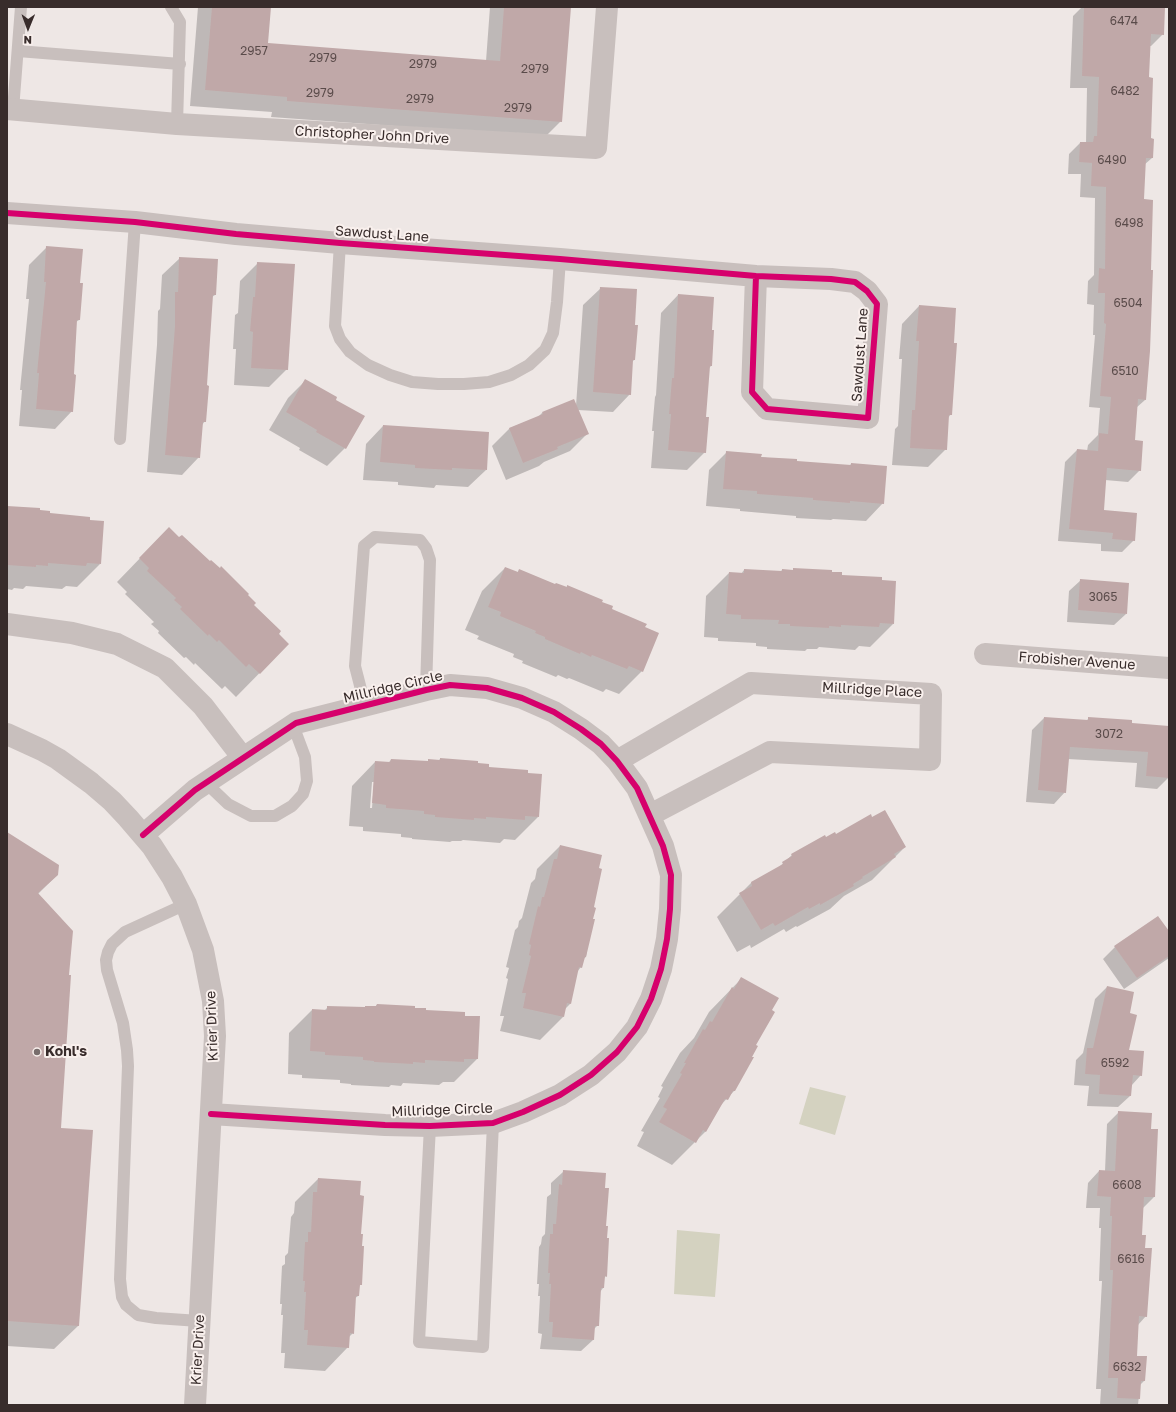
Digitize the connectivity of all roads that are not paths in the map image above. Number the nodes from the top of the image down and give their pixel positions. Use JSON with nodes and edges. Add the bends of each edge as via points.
{"nodes":[{"id":1,"x":21,"y":7,"type":"edge"},
{"id":2,"x":171,"y":7,"type":"edge"},
{"id":3,"x":607,"y":7,"type":"edge"},
{"id":4,"x":18,"y":50,"type":"junction"},
{"id":5,"x":180,"y":64,"type":"junction"},
{"id":6,"x":10,"y":110,"type":"edge"},
{"id":7,"x":177,"y":124,"type":"junction"},
{"id":8,"x":7,"y":213,"type":"edge"},
{"id":9,"x":135,"y":222,"type":"junction"},
{"id":10,"x":340,"y":243,"type":"junction"},
{"id":11,"x":560,"y":259,"type":"junction"},
{"id":12,"x":756,"y":276,"type":"junction"},
{"id":13,"x":120,"y":439,"type":"dead end"},
{"id":14,"x":7,"y":624,"type":"edge"},
{"id":15,"x":985,"y":654,"type":"dead end"},
{"id":16,"x":1169,"y":668,"type":"edge"},
{"id":17,"x":426,"y":690,"type":"junction"},
{"id":18,"x":365,"y":705,"type":"junction"},
{"id":19,"x":293,"y":725,"type":"junction"},
{"id":20,"x":7,"y":734,"type":"edge"},
{"id":21,"x":243,"y":758,"type":"junction"},
{"id":22,"x":616,"y":761,"type":"junction"},
{"id":23,"x":206,"y":783,"type":"junction"},
{"id":24,"x":650,"y":815,"type":"junction"},
{"id":25,"x":143,"y":835,"type":"junction"},
{"id":26,"x":186,"y":904,"type":"junction"},
{"id":27,"x":211,"y":1114,"type":"junction"},
{"id":28,"x":493,"y":1123,"type":"junction"},
{"id":29,"x":430,"y":1126,"type":"junction"},
{"id":30,"x":199,"y":1321,"type":"junction"},
{"id":31,"x":195,"y":1405,"type":"edge"}],
"edges":[{"from":1,"to":4,"type":"lane"},
{"from":2,"to":5,"type":"lane","via":[[180,22]]},
{"from":3,"to":7,"type":"street","name":"Christopher John Drive","via":[[596,148]]},
{"from":4,"to":5,"type":"lane"},
{"from":4,"to":6,"type":"lane"},
{"from":5,"to":7,"type":"lane"},
{"from":6,"to":7,"type":"street","name":"Christopher John Drive"},
{"from":8,"to":9,"type":"street","name":"Sawdust Lane"},
{"from":9,"to":10,"type":"street","name":"Sawdust Lane"},
{"from":9,"to":13,"type":"lane"},
{"from":10,"to":11,"type":"street","name":"Sawdust Lane"},
{"from":10,"to":11,"type":"lane","name":"Sawdust Lane","via":[[335,326],[340,339],[350,352],[368,365],[412,382],[438,384],[489,382],[529,365],[545,350],[553,333]]},
{"from":11,"to":12,"type":"street","name":"Sawdust Lane"},
{"from":12,"to":12,"type":"street","name":"Sawdust Lane","via":[[855,282],[867,291],[876,304],[868,418],[767,408],[752,392]]},
{"from":14,"to":21,"type":"street","via":[[72,633],[117,644],[165,668],[203,706]]},
{"from":15,"to":16,"type":"street","name":"Frobisher Avenue"},
{"from":17,"to":18,"type":"street","name":"Millridge Circle"},
{"from":17,"to":18,"type":"lane","via":[[430,560],[420,540],[375,537],[364,546],[355,666]]},
{"from":17,"to":22,"type":"street","name":"Millridge Circle","via":[[450,685],[487,688],[522,698],[554,712],[581,729],[601,744]]},
{"from":18,"to":19,"type":"street","name":"Millridge Circle"},
{"from":19,"to":21,"type":"street","name":"Millridge Circle"},
{"from":19,"to":23,"type":"lane","via":[[305,757],[308,781],[303,794],[292,806],[275,816],[251,816],[228,804]]},
{"from":20,"to":25,"type":"street","name":"Krier Drive","via":[[42,750],[74,770],[112,801]]},
{"from":21,"to":23,"type":"street","name":"Millridge Circle"},
{"from":22,"to":24,"type":"street","name":"Millridge Circle","via":[[638,788]]},
{"from":22,"to":24,"type":"street","name":"Millridge Place","via":[[751,683],[931,694],[930,760],[770,752]]},
{"from":23,"to":25,"type":"street","name":"Millridge Circle"},
{"from":24,"to":28,"type":"street","name":"Millridge Circle","via":[[671,874],[670,909],[661,969],[651,999],[637,1027],[617,1052],[591,1075],[560,1095]]},
{"from":25,"to":26,"type":"street","name":"Krier Drive","via":[[169,872]]},
{"from":26,"to":27,"type":"street","name":"Krier Drive","via":[[202,950],[213,1001]]},
{"from":26,"to":30,"type":"lane","via":[[125,932],[112,944],[106,960],[124,1023],[128,1066],[120,1279],[122,1297],[126,1305],[138,1315]]},
{"from":27,"to":29,"type":"street","name":"Millridge Circle"},
{"from":27,"to":30,"type":"street","name":"Krier Drive"},
{"from":28,"to":29,"type":"street","name":"Millridge Circle"},
{"from":28,"to":29,"type":"lane","via":[[483,1346],[419,1342]]},
{"from":30,"to":31,"type":"street","name":"Krier Drive"}]}
